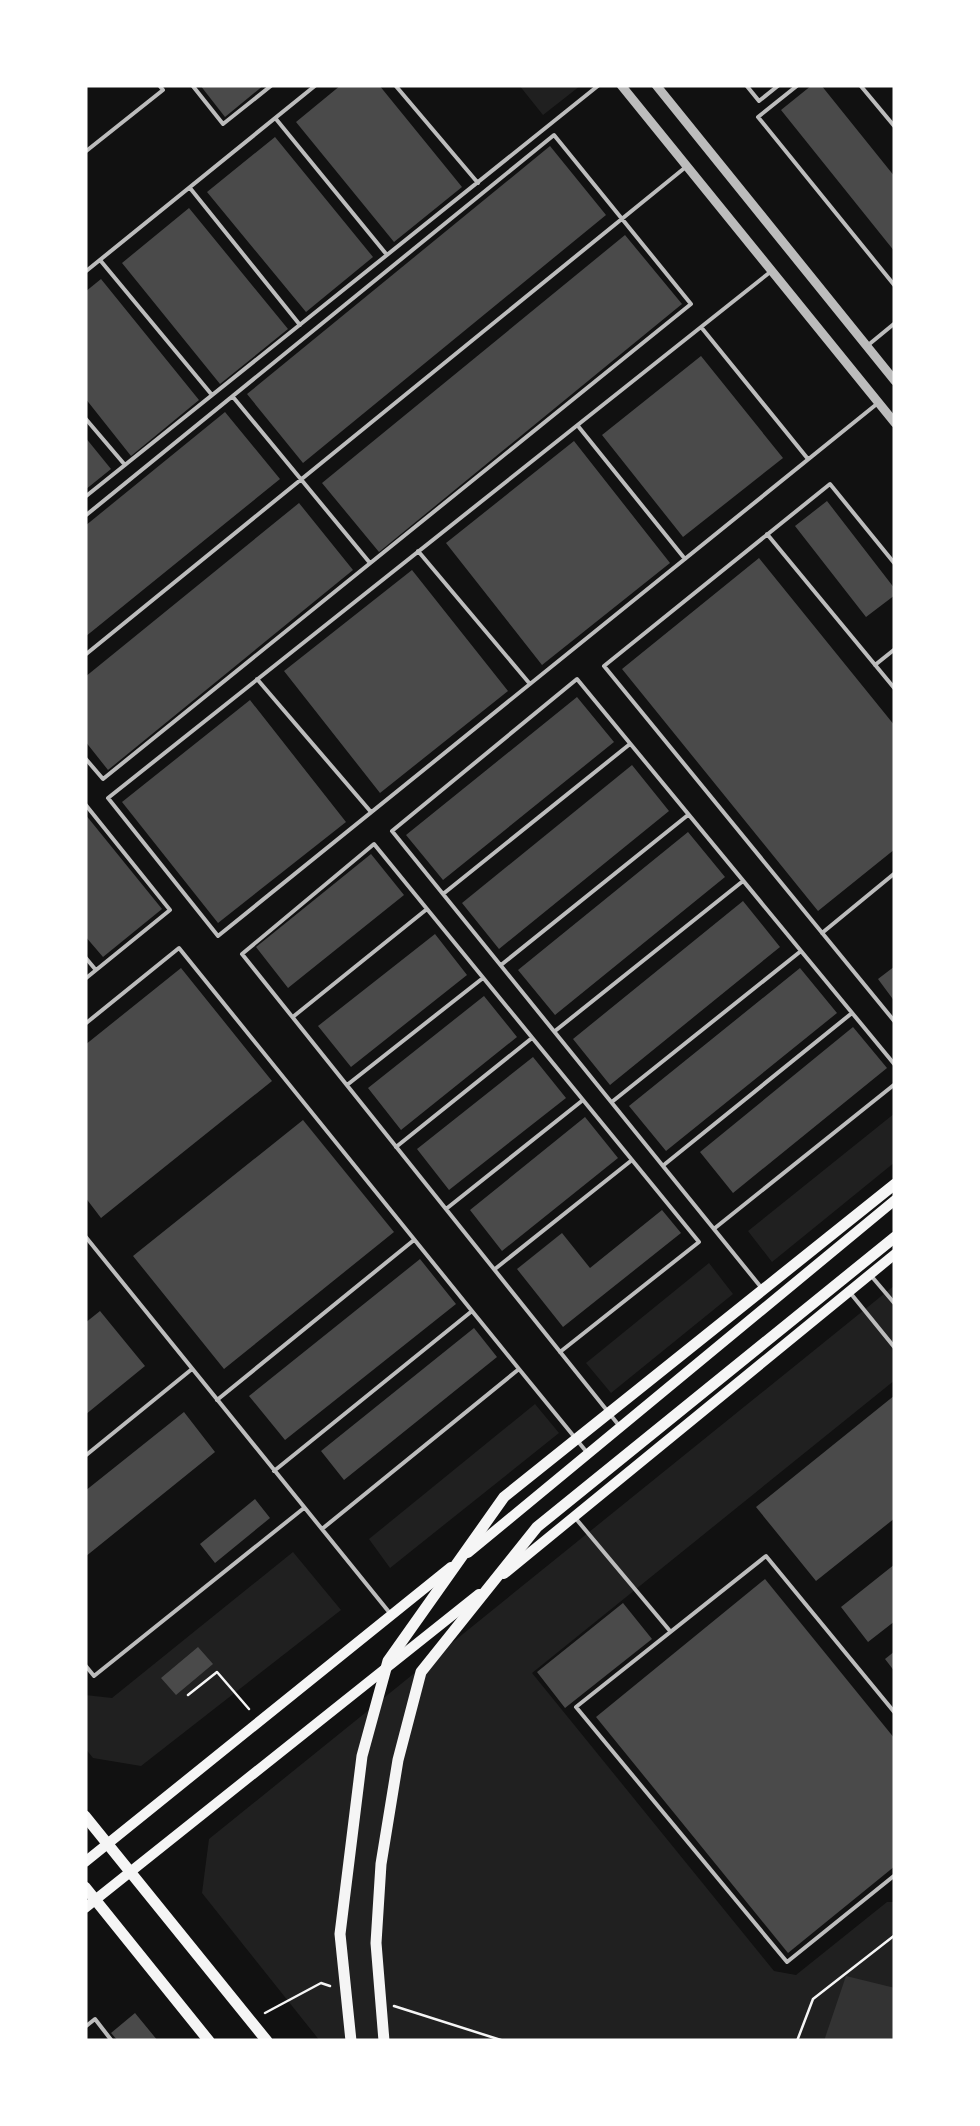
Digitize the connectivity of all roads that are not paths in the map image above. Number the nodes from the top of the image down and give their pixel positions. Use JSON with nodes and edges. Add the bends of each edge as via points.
{"nodes":[{"id":1,"x":159,"y":85,"type":"edge"},
{"id":2,"x":192,"y":85,"type":"edge"},
{"id":3,"x":272,"y":85,"type":"edge"},
{"id":4,"x":316,"y":85,"type":"edge"},
{"id":5,"x":395,"y":85,"type":"edge"},
{"id":6,"x":599,"y":85,"type":"edge"},
{"id":7,"x":621,"y":85,"type":"edge"},
{"id":8,"x":656,"y":85,"type":"edge"},
{"id":9,"x":746,"y":85,"type":"edge"},
{"id":10,"x":778,"y":85,"type":"edge"},
{"id":11,"x":798,"y":85,"type":"edge"},
{"id":12,"x":860,"y":85,"type":"edge"},
{"id":13,"x":275,"y":118,"type":"junction"},
{"id":14,"x":895,"y":127,"type":"edge"},
{"id":15,"x":85,"y":152,"type":"edge"},
{"id":16,"x":687,"y":166,"type":"junction"},
{"id":17,"x":478,"y":182,"type":"junction"},
{"id":18,"x":190,"y":187,"type":"junction"},
{"id":19,"x":622,"y":219,"type":"junction"},
{"id":20,"x":387,"y":255,"type":"junction"},
{"id":21,"x":100,"y":260,"type":"junction"},
{"id":22,"x":772,"y":271,"type":"junction"},
{"id":23,"x":85,"y":272,"type":"edge"},
{"id":24,"x":895,"y":286,"type":"edge"},
{"id":25,"x":895,"y":324,"type":"edge"},
{"id":26,"x":300,"y":325,"type":"junction"},
{"id":27,"x":701,"y":327,"type":"junction"},
{"id":28,"x":867,"y":346,"type":"junction"},
{"id":29,"x":895,"y":381,"type":"edge"},
{"id":30,"x":212,"y":396,"type":"junction"},
{"id":31,"x":232,"y":397,"type":"junction"},
{"id":32,"x":878,"y":403,"type":"junction"},
{"id":33,"x":85,"y":418,"type":"edge"},
{"id":34,"x":895,"y":424,"type":"edge"},
{"id":35,"x":578,"y":425,"type":"junction"},
{"id":36,"x":808,"y":460,"type":"junction"},
{"id":37,"x":124,"y":465,"type":"junction"},
{"id":38,"x":302,"y":479,"type":"junction"},
{"id":39,"x":85,"y":497,"type":"edge"},
{"id":40,"x":85,"y":516,"type":"edge"},
{"id":41,"x":767,"y":534,"type":"junction"},
{"id":42,"x":418,"y":552,"type":"junction"},
{"id":43,"x":685,"y":559,"type":"junction"},
{"id":44,"x":370,"y":563,"type":"junction"},
{"id":45,"x":895,"y":564,"type":"edge"},
{"id":46,"x":895,"y":649,"type":"edge"},
{"id":47,"x":85,"y":656,"type":"edge"},
{"id":48,"x":875,"y":665,"type":"junction"},
{"id":49,"x":258,"y":679,"type":"junction"},
{"id":50,"x":530,"y":684,"type":"junction"},
{"id":51,"x":895,"y":689,"type":"edge"},
{"id":52,"x":630,"y":744,"type":"junction"},
{"id":53,"x":85,"y":758,"type":"edge"},
{"id":54,"x":85,"y":804,"type":"edge"},
{"id":55,"x":371,"y":812,"type":"junction"},
{"id":56,"x":688,"y":814,"type":"junction"},
{"id":57,"x":895,"y":873,"type":"edge"},
{"id":58,"x":743,"y":881,"type":"junction"},
{"id":59,"x":443,"y":894,"type":"junction"},
{"id":60,"x":427,"y":909,"type":"junction"},
{"id":61,"x":822,"y":933,"type":"junction"},
{"id":62,"x":801,"y":952,"type":"junction"},
{"id":63,"x":85,"y":957,"type":"edge"},
{"id":64,"x":500,"y":964,"type":"junction"},
{"id":65,"x":96,"y":970,"type":"junction"},
{"id":66,"x":483,"y":978,"type":"junction"},
{"id":67,"x":85,"y":980,"type":"edge"},
{"id":68,"x":852,"y":1013,"type":"junction"},
{"id":69,"x":293,"y":1018,"type":"junction"},
{"id":70,"x":895,"y":1022,"type":"edge"},
{"id":71,"x":85,"y":1024,"type":"edge"},
{"id":72,"x":555,"y":1032,"type":"junction"},
{"id":73,"x":532,"y":1038,"type":"junction"},
{"id":74,"x":895,"y":1065,"type":"edge"},
{"id":75,"x":895,"y":1084,"type":"edge"},
{"id":76,"x":347,"y":1085,"type":"junction"},
{"id":77,"x":583,"y":1100,"type":"junction"},
{"id":78,"x":612,"y":1102,"type":"junction"},
{"id":79,"x":396,"y":1147,"type":"junction"},
{"id":80,"x":632,"y":1160,"type":"junction"},
{"id":81,"x":664,"y":1166,"type":"junction"},
{"id":82,"x":895,"y":1184,"type":"edge"},
{"id":83,"x":895,"y":1200,"type":"edge"},
{"id":84,"x":446,"y":1209,"type":"junction"},
{"id":85,"x":714,"y":1228,"type":"junction"},
{"id":86,"x":85,"y":1236,"type":"edge"},
{"id":87,"x":895,"y":1237,"type":"edge"},
{"id":88,"x":414,"y":1240,"type":"junction"},
{"id":89,"x":895,"y":1254,"type":"edge"},
{"id":90,"x":494,"y":1270,"type":"junction"},
{"id":91,"x":870,"y":1274,"type":"junction"},
{"id":92,"x":849,"y":1291,"type":"junction"},
{"id":93,"x":773,"y":1301,"type":"junction"},
{"id":94,"x":895,"y":1304,"type":"edge"},
{"id":95,"x":472,"y":1311,"type":"junction"},
{"id":96,"x":895,"y":1348,"type":"edge"},
{"id":97,"x":560,"y":1352,"type":"junction"},
{"id":98,"x":192,"y":1369,"type":"junction"},
{"id":99,"x":518,"y":1369,"type":"junction"},
{"id":100,"x":216,"y":1400,"type":"junction"},
{"id":101,"x":620,"y":1427,"type":"junction"},
{"id":102,"x":588,"y":1454,"type":"junction"},
{"id":103,"x":85,"y":1456,"type":"edge"},
{"id":104,"x":274,"y":1471,"type":"junction"},
{"id":105,"x":304,"y":1508,"type":"junction"},
{"id":106,"x":574,"y":1516,"type":"junction"},
{"id":107,"x":322,"y":1529,"type":"junction"},
{"id":108,"x":392,"y":1616,"type":"junction"},
{"id":109,"x":670,"y":1631,"type":"junction"},
{"id":110,"x":85,"y":1665,"type":"edge"},
{"id":111,"x":895,"y":1712,"type":"edge"},
{"id":112,"x":85,"y":1816,"type":"edge"},
{"id":113,"x":107,"y":1844,"type":"junction"},
{"id":114,"x":85,"y":1862,"type":"edge"},
{"id":115,"x":130,"y":1872,"type":"junction"},
{"id":116,"x":895,"y":1875,"type":"edge"},
{"id":117,"x":85,"y":1887,"type":"edge"},
{"id":118,"x":90,"y":1904,"type":"edge"},
{"id":119,"x":85,"y":2027,"type":"edge"},
{"id":120,"x":112,"y":2041,"type":"edge"},
{"id":121,"x":209,"y":2041,"type":"edge"},
{"id":122,"x":268,"y":2041,"type":"edge"},
{"id":123,"x":350,"y":2041,"type":"edge"},
{"id":124,"x":384,"y":2041,"type":"edge"}],
"edges":[{"from":1,"to":15,"type":"lane","via":[[163,90]]},
{"from":2,"to":3,"type":"lane","via":[[223,124]]},
{"from":4,"to":13,"type":"lane"},
{"from":5,"to":17,"type":"lane"},
{"from":6,"to":17,"type":"lane"},
{"from":7,"to":16,"type":"street"},
{"from":8,"to":28,"type":"street"},
{"from":9,"to":10,"type":"lane","via":[[759,101]]},
{"from":11,"to":24,"type":"lane","via":[[758,118]]},
{"from":12,"to":14,"type":"lane"},
{"from":13,"to":18,"type":"lane"},
{"from":13,"to":20,"type":"lane"},
{"from":16,"to":19,"type":"lane"},
{"from":16,"to":22,"type":"street"},
{"from":17,"to":20,"type":"lane"},
{"from":18,"to":21,"type":"lane"},
{"from":18,"to":26,"type":"lane"},
{"from":19,"to":31,"type":"lane","via":[[554,136]]},
{"from":19,"to":38,"type":"lane"},
{"from":19,"to":44,"type":"lane","via":[[690,304]]},
{"from":20,"to":26,"type":"lane"},
{"from":21,"to":23,"type":"lane"},
{"from":21,"to":30,"type":"lane"},
{"from":22,"to":27,"type":"lane"},
{"from":22,"to":32,"type":"street"},
{"from":25,"to":28,"type":"lane"},
{"from":26,"to":30,"type":"lane"},
{"from":27,"to":35,"type":"lane"},
{"from":27,"to":36,"type":"lane"},
{"from":28,"to":29,"type":"street"},
{"from":30,"to":37,"type":"lane"},
{"from":31,"to":38,"type":"lane"},
{"from":31,"to":40,"type":"lane"},
{"from":32,"to":34,"type":"street"},
{"from":32,"to":36,"type":"lane"},
{"from":33,"to":37,"type":"lane"},
{"from":35,"to":42,"type":"lane"},
{"from":35,"to":43,"type":"lane"},
{"from":36,"to":43,"type":"lane"},
{"from":37,"to":39,"type":"lane"},
{"from":38,"to":44,"type":"lane"},
{"from":38,"to":47,"type":"lane"},
{"from":41,"to":45,"type":"lane","via":[[830,484]]},
{"from":41,"to":48,"type":"lane"},
{"from":41,"to":61,"type":"lane","via":[[604,666]]},
{"from":42,"to":49,"type":"lane"},
{"from":42,"to":50,"type":"lane"},
{"from":43,"to":50,"type":"lane"},
{"from":44,"to":53,"type":"lane","via":[[102,780]]},
{"from":46,"to":48,"type":"lane"},
{"from":48,"to":51,"type":"lane"},
{"from":49,"to":55,"type":"lane"},
{"from":49,"to":55,"type":"lane","via":[[108,798],[218,936]]},
{"from":50,"to":55,"type":"lane"},
{"from":52,"to":56,"type":"lane"},
{"from":52,"to":59,"type":"lane"},
{"from":52,"to":59,"type":"lane","via":[[576,679],[392,830]]},
{"from":54,"to":65,"type":"lane","via":[[170,910]]},
{"from":56,"to":58,"type":"lane"},
{"from":56,"to":64,"type":"lane"},
{"from":57,"to":61,"type":"lane"},
{"from":58,"to":62,"type":"lane"},
{"from":58,"to":72,"type":"lane"},
{"from":59,"to":64,"type":"lane"},
{"from":60,"to":66,"type":"lane"},
{"from":60,"to":69,"type":"lane"},
{"from":60,"to":69,"type":"lane","via":[[374,844],[242,954]]},
{"from":61,"to":70,"type":"lane"},
{"from":62,"to":68,"type":"lane"},
{"from":62,"to":78,"type":"lane"},
{"from":63,"to":65,"type":"lane"},
{"from":64,"to":72,"type":"lane"},
{"from":65,"to":67,"type":"lane"},
{"from":66,"to":73,"type":"lane"},
{"from":66,"to":76,"type":"lane"},
{"from":68,"to":74,"type":"lane"},
{"from":68,"to":81,"type":"lane"},
{"from":69,"to":76,"type":"lane"},
{"from":71,"to":88,"type":"lane","via":[[178,948]]},
{"from":72,"to":78,"type":"lane"},
{"from":73,"to":77,"type":"lane"},
{"from":73,"to":79,"type":"lane"},
{"from":75,"to":85,"type":"lane"},
{"from":76,"to":79,"type":"lane"},
{"from":77,"to":80,"type":"lane"},
{"from":77,"to":84,"type":"lane"},
{"from":78,"to":81,"type":"lane"},
{"from":79,"to":84,"type":"lane"},
{"from":80,"to":90,"type":"lane"},
{"from":80,"to":97,"type":"lane","via":[[698,1242]]},
{"from":81,"to":85,"type":"lane"},
{"from":82,"to":123,"type":"main road","via":[[504,1497],[388,1661],[362,1756],[340,1934]]},
{"from":83,"to":93,"type":"main road"},
{"from":84,"to":90,"type":"lane"},
{"from":85,"to":93,"type":"lane"},
{"from":86,"to":98,"type":"lane"},
{"from":87,"to":124,"type":"main road","via":[[537,1527],[421,1672],[381,1864],[376,1943]]},
{"from":88,"to":95,"type":"lane"},
{"from":88,"to":100,"type":"lane"},
{"from":89,"to":91,"type":"main road"},
{"from":90,"to":97,"type":"lane"},
{"from":91,"to":92,"type":"main road"},
{"from":91,"to":94,"type":"lane"},
{"from":92,"to":96,"type":"lane"},
{"from":92,"to":106,"type":"main road"},
{"from":93,"to":101,"type":"main road"},
{"from":95,"to":99,"type":"lane"},
{"from":95,"to":104,"type":"lane"},
{"from":97,"to":101,"type":"lane"},
{"from":98,"to":100,"type":"lane"},
{"from":98,"to":103,"type":"lane"},
{"from":99,"to":102,"type":"lane"},
{"from":99,"to":107,"type":"lane"},
{"from":100,"to":104,"type":"lane"},
{"from":101,"to":102,"type":"main road"},
{"from":102,"to":108,"type":"main road"},
{"from":104,"to":105,"type":"lane"},
{"from":105,"to":107,"type":"lane"},
{"from":105,"to":110,"type":"lane","via":[[94,1676]]},
{"from":106,"to":109,"type":"lane"},
{"from":106,"to":115,"type":"main road"},
{"from":107,"to":108,"type":"lane"},
{"from":108,"to":113,"type":"main road"},
{"from":109,"to":111,"type":"lane","via":[[766,1556]]},
{"from":109,"to":116,"type":"lane","via":[[576,1707],[787,1962]]},
{"from":112,"to":113,"type":"main road"},
{"from":113,"to":114,"type":"main road"},
{"from":113,"to":115,"type":"main road"},
{"from":115,"to":118,"type":"main road"},
{"from":115,"to":122,"type":"main road"},
{"from":117,"to":118,"type":"main road"},
{"from":118,"to":121,"type":"main road"},
{"from":119,"to":120,"type":"lane","via":[[94,2019]]}]}
